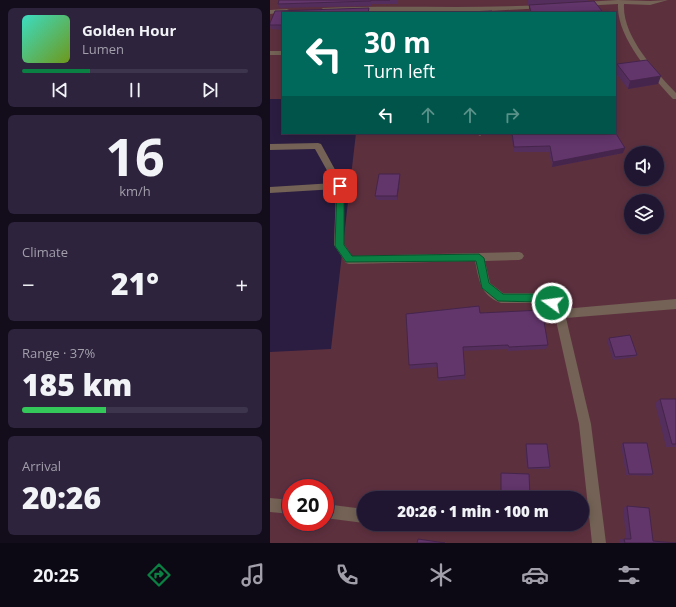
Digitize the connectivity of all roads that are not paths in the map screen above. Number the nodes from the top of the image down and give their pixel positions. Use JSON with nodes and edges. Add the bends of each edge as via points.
{"nodes":[{"id":1,"x":665,"y":0,"type":"edge"},
{"id":2,"x":621,"y":1,"type":"edge"},
{"id":3,"x":576,"y":5,"type":"edge"},
{"id":4,"x":546,"y":7,"type":"edge"},
{"id":5,"x":316,"y":10,"type":"edge"},
{"id":6,"x":295,"y":11,"type":"edge"},
{"id":7,"x":502,"y":11,"type":"edge"},
{"id":8,"x":270,"y":12,"type":"edge"},
{"id":9,"x":270,"y":53,"type":"edge"},
{"id":10,"x":282,"y":53,"type":"edge"},
{"id":11,"x":674,"y":93,"type":"edge"},
{"id":12,"x":270,"y":147,"type":"edge"},
{"id":13,"x":340,"y":186,"type":"junction"},
{"id":14,"x":270,"y":190,"type":"edge"},
{"id":15,"x":519,"y":256,"type":"dead end"},
{"id":16,"x":479,"y":258,"type":"junction"},
{"id":17,"x":676,"y":304,"type":"edge"},
{"id":18,"x":560,"y":314,"type":"junction"},
{"id":19,"x":270,"y":505,"type":"edge"},
{"id":20,"x":282,"y":506,"type":"edge"},
{"id":21,"x":334,"y":512,"type":"edge"},
{"id":22,"x":357,"y":515,"type":"edge"},
{"id":23,"x":599,"y":543,"type":"edge"}],
"edges":[{"from":1,"to":2,"type":"lane","via":[[650,3]]},
{"from":2,"to":3,"type":"lane"},
{"from":2,"to":11,"type":"lane","via":[[621,14],[640,56]]},
{"from":4,"to":7,"type":"lane"},
{"from":5,"to":7,"type":"lane","via":[[372,8]]},
{"from":6,"to":8,"type":"lane"},
{"from":9,"to":10,"type":"lane"},
{"from":12,"to":13,"type":"lane","via":[[318,146]]},
{"from":13,"to":14,"type":"lane"},
{"from":13,"to":16,"type":"lane","via":[[339,246],[349,260]]},
{"from":15,"to":16,"type":"lane"},
{"from":16,"to":18,"type":"lane","via":[[485,285],[501,298],[538,298],[552,303]]},
{"from":17,"to":18,"type":"lane"},
{"from":18,"to":23,"type":"lane","via":[[585,424]]},
{"from":19,"to":20,"type":"lane"},
{"from":21,"to":22,"type":"lane"}]}
